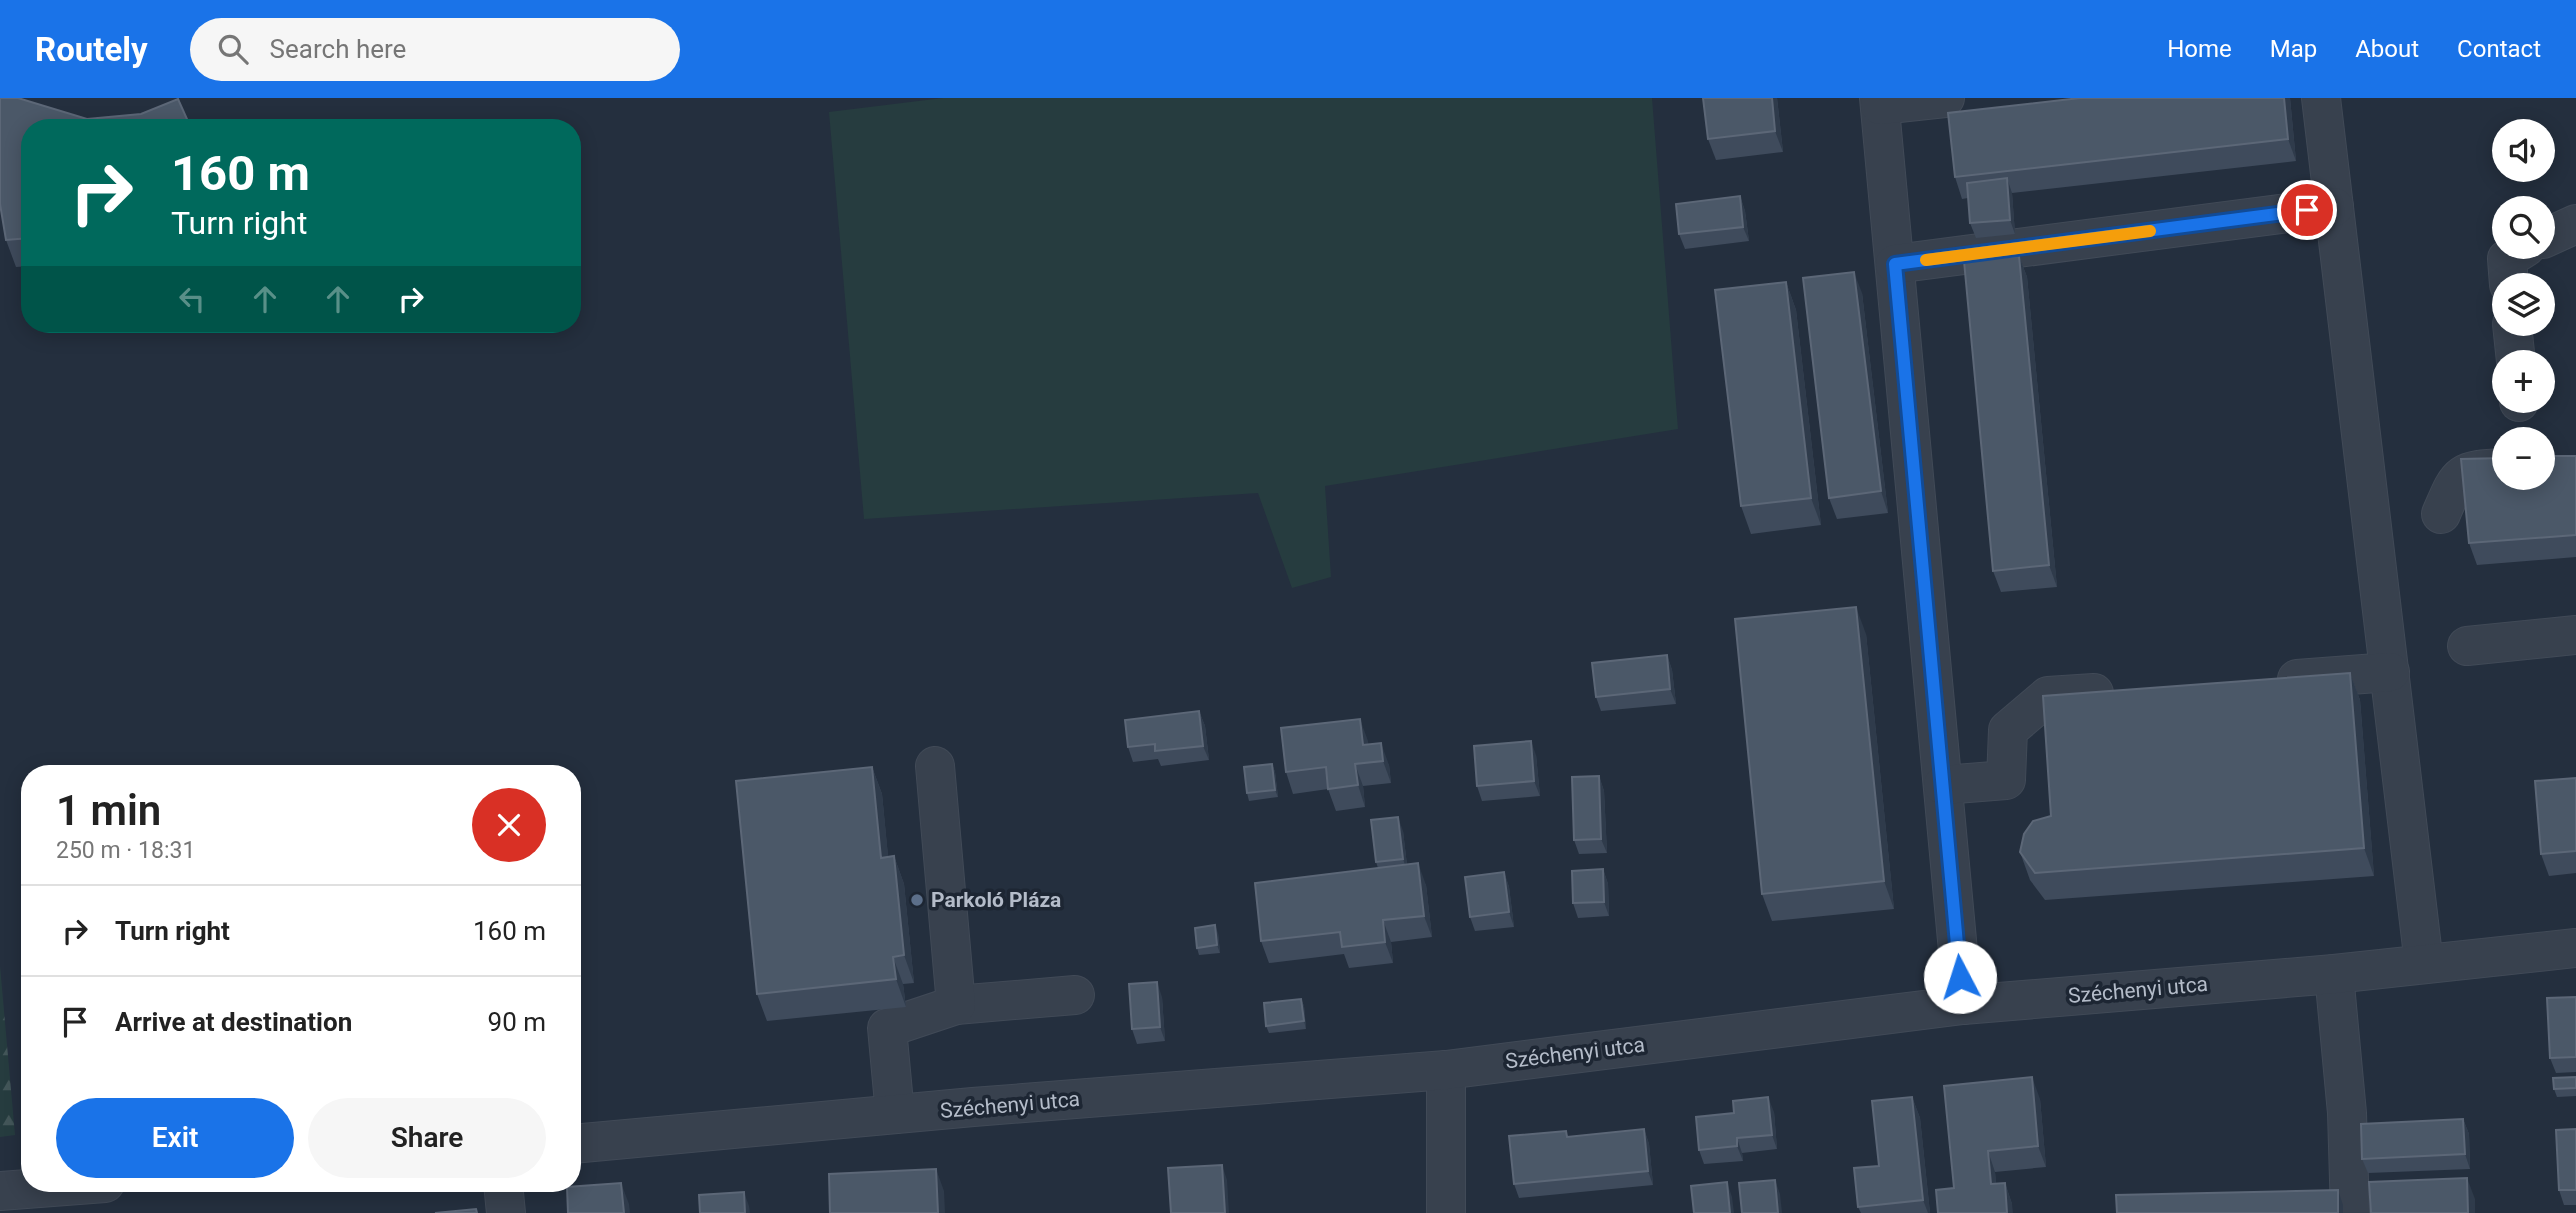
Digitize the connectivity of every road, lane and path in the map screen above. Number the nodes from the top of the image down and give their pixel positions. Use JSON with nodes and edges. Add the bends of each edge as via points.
{"nodes":[{"id":1,"x":1945,"y":98,"type":"edge"},
{"id":2,"x":2321,"y":98,"type":"edge"},
{"id":3,"x":1880,"y":102,"type":"edge"},
{"id":4,"x":2334,"y":207,"type":"junction"},
{"id":5,"x":2576,"y":223,"type":"edge"},
{"id":6,"x":2555,"y":233,"type":"edge"},
{"id":7,"x":1895,"y":264,"type":"junction"},
{"id":8,"x":2492,"y":469,"type":"edge"},
{"id":9,"x":2441,"y":514,"type":"dead end"},
{"id":10,"x":2576,"y":635,"type":"edge"},
{"id":11,"x":2467,"y":646,"type":"dead end"},
{"id":12,"x":2390,"y":672,"type":"junction"},
{"id":13,"x":2267,"y":681,"type":"edge"},
{"id":14,"x":2130,"y":691,"type":"edge"},
{"id":15,"x":934,"y":766,"type":"dead end"},
{"id":16,"x":1943,"y":785,"type":"junction"},
{"id":17,"x":2576,"y":948,"type":"edge"},
{"id":18,"x":2424,"y":964,"type":"junction"},
{"id":19,"x":2334,"y":974,"type":"junction"},
{"id":20,"x":1075,"y":995,"type":"dead end"},
{"id":21,"x":1963,"y":1004,"type":"junction"},
{"id":22,"x":956,"y":1005,"type":"junction"},
{"id":23,"x":1446,"y":1070,"type":"junction"},
{"id":24,"x":895,"y":1114,"type":"junction"},
{"id":25,"x":581,"y":1143,"type":"edge"},
{"id":26,"x":21,"y":1189,"type":"edge"},
{"id":27,"x":0,"y":1191,"type":"edge"},
{"id":28,"x":504,"y":1192,"type":"edge"},
{"id":29,"x":506,"y":1213,"type":"edge"},
{"id":30,"x":1447,"y":1213,"type":"edge"},
{"id":31,"x":2350,"y":1213,"type":"edge"}],
"edges":[{"from":1,"to":3,"type":"street"},
{"from":2,"to":4,"type":"street"},
{"from":3,"to":7,"type":"street"},
{"from":4,"to":7,"type":"street"},
{"from":4,"to":12,"type":"street"},
{"from":5,"to":6,"type":"street"},
{"from":7,"to":16,"type":"street"},
{"from":8,"to":9,"type":"street","via":[[2470,470],[2455,481]]},
{"from":10,"to":11,"type":"street"},
{"from":12,"to":13,"type":"street"},
{"from":12,"to":18,"type":"street"},
{"from":14,"to":16,"type":"street","via":[[2048,696],[2008,730],[2006,779]]},
{"from":15,"to":22,"type":"street"},
{"from":16,"to":21,"type":"street"},
{"from":17,"to":18,"type":"street","name":"Széchenyi utca"},
{"from":18,"to":19,"type":"street","name":"Széchenyi utca"},
{"from":19,"to":21,"type":"street","name":"Széchenyi utca"},
{"from":19,"to":31,"type":"street","via":[[2347,1114]]},
{"from":20,"to":22,"type":"street"},
{"from":21,"to":23,"type":"street","name":"Széchenyi utca"},
{"from":22,"to":24,"type":"street","via":[[887,1028]]},
{"from":23,"to":24,"type":"street","name":"Széchenyi utca"},
{"from":23,"to":30,"type":"street"},
{"from":24,"to":25,"type":"street","name":"Széchenyi utca"},
{"from":26,"to":27,"type":"street"},
{"from":28,"to":29,"type":"street"}]}
